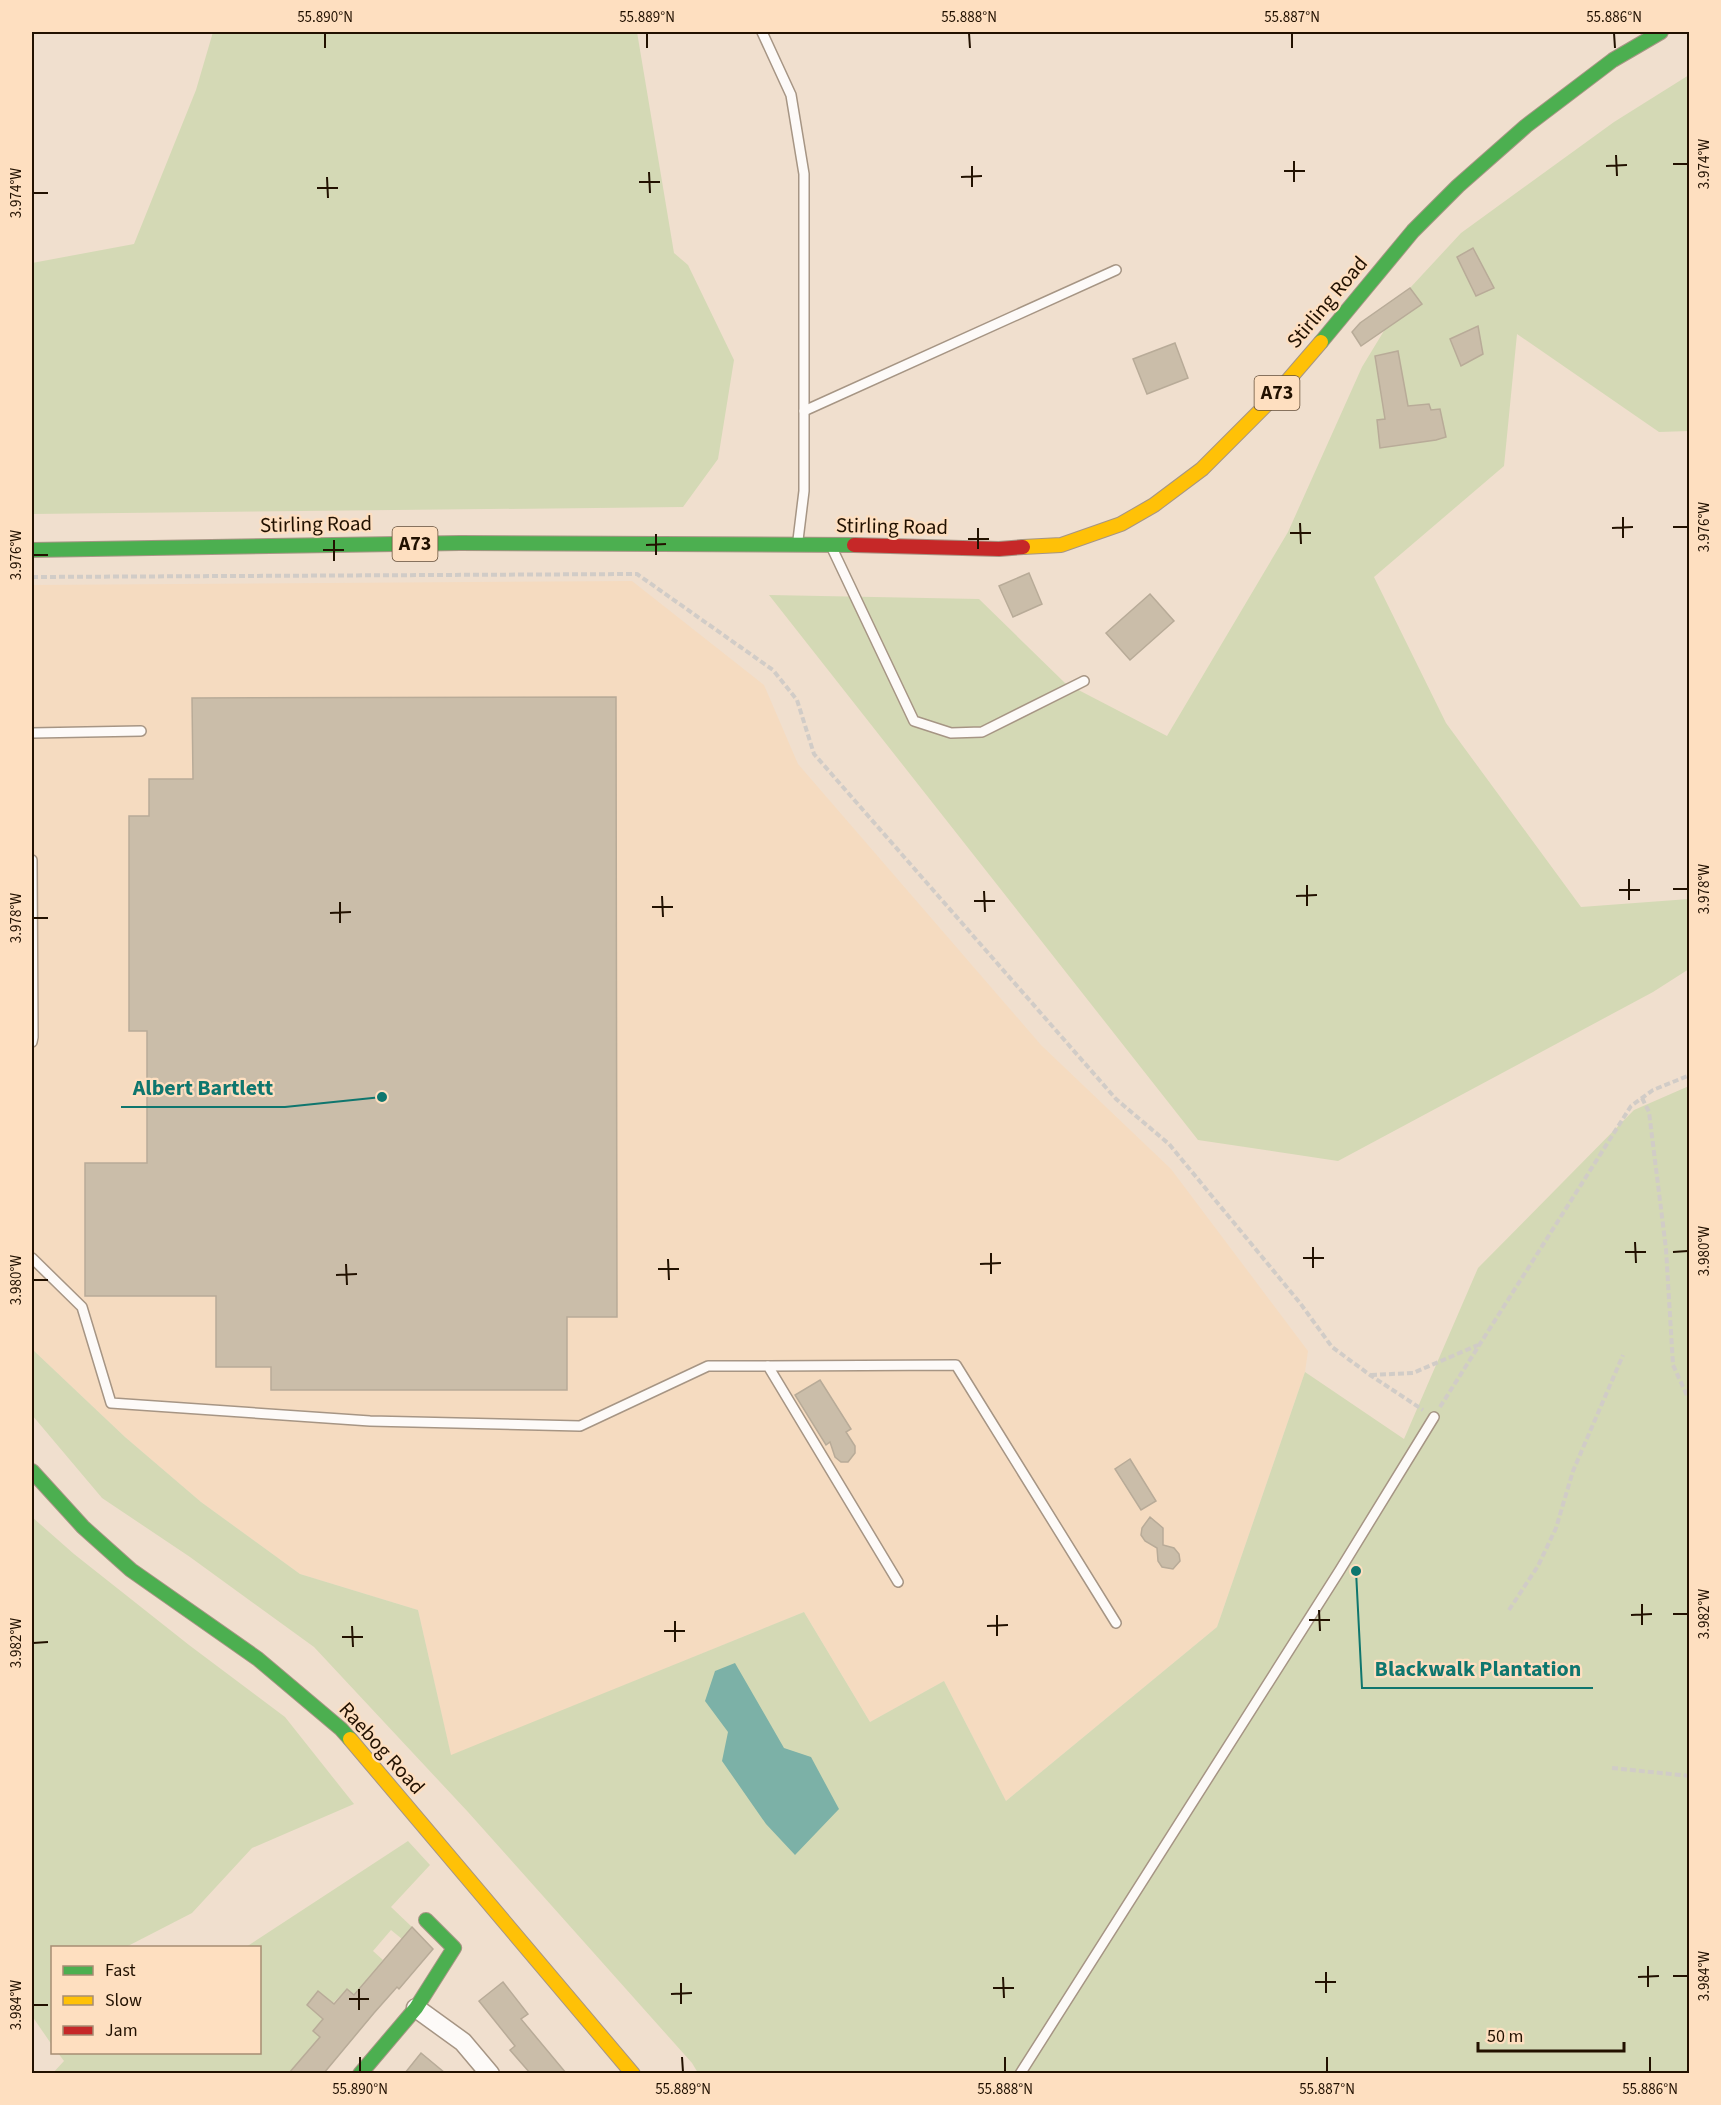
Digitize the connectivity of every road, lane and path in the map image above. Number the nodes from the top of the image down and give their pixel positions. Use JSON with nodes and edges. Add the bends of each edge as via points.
{"nodes":[{"id":1,"x":762,"y":32,"type":"edge"},
{"id":2,"x":1661,"y":32,"type":"edge"},
{"id":3,"x":1116,"y":270,"type":"dead end"},
{"id":4,"x":804,"y":411,"type":"junction"},
{"id":5,"x":798,"y":546,"type":"junction"},
{"id":6,"x":831,"y":546,"type":"junction"},
{"id":7,"x":32,"y":550,"type":"edge"},
{"id":8,"x":32,"y":577,"type":"edge"},
{"id":9,"x":1084,"y":681,"type":"dead end"},
{"id":10,"x":141,"y":731,"type":"dead end"},
{"id":11,"x":32,"y":733,"type":"edge"},
{"id":12,"x":32,"y":860,"type":"edge"},
{"id":13,"x":32,"y":1041,"type":"edge"},
{"id":14,"x":1689,"y":1076,"type":"edge"},
{"id":15,"x":1642,"y":1098,"type":"junction"},
{"id":16,"x":32,"y":1258,"type":"edge"},
{"id":17,"x":1478,"y":1345,"type":"junction"},
{"id":18,"x":1623,"y":1355,"type":"dead end"},
{"id":19,"x":768,"y":1366,"type":"junction"},
{"id":20,"x":1370,"y":1375,"type":"junction"},
{"id":21,"x":1689,"y":1402,"type":"edge"},
{"id":22,"x":1434,"y":1417,"type":"junction"},
{"id":23,"x":32,"y":1471,"type":"edge"},
{"id":24,"x":898,"y":1582,"type":"dead end"},
{"id":25,"x":1509,"y":1610,"type":"dead end"},
{"id":26,"x":1116,"y":1623,"type":"dead end"},
{"id":27,"x":1612,"y":1768,"type":"dead end"},
{"id":28,"x":1689,"y":1776,"type":"edge"},
{"id":29,"x":426,"y":1920,"type":"dead end"},
{"id":30,"x":416,"y":2008,"type":"junction"},
{"id":31,"x":360,"y":2073,"type":"edge"},
{"id":32,"x":490,"y":2073,"type":"edge"},
{"id":33,"x":633,"y":2073,"type":"edge"},
{"id":34,"x":1020,"y":2073,"type":"edge"}],
"edges":[{"from":1,"to":4,"type":"lane","via":[[791,95],[804,174]]},
{"from":2,"to":6,"type":"main road","name":"Stirling Road","number":"A73","via":[[1604,66],[1526,126],[1458,186],[1413,231],[1272,399],[1202,469],[1154,505],[1120,524],[1061,544],[999,549]]},
{"from":3,"to":4,"type":"lane"},
{"from":4,"to":5,"type":"lane","via":[[804,491]]},
{"from":5,"to":6,"type":"main road","name":"Stirling Road","number":"A73"},
{"from":5,"to":7,"type":"main road","name":"Stirling Road","number":"A73","via":[[460,543]]},
{"from":6,"to":9,"type":"lane","via":[[914,721],[951,733],[982,732]]},
{"from":8,"to":20,"type":"path","via":[[636,574],[773,670],[797,699],[814,754],[1116,1099],[1169,1144],[1332,1347]]},
{"from":10,"to":11,"type":"lane"},
{"from":12,"to":13,"type":"lane"},
{"from":14,"to":15,"type":"path"},
{"from":15,"to":17,"type":"path","via":[[1631,1106]]},
{"from":15,"to":21,"type":"path","via":[[1648,1112],[1666,1249],[1673,1365]]},
{"from":16,"to":19,"type":"lane","via":[[82,1307],[111,1403],[370,1421],[580,1426],[708,1366]]},
{"from":17,"to":20,"type":"path","via":[[1413,1373]]},
{"from":17,"to":22,"type":"path"},
{"from":18,"to":25,"type":"path","via":[[1573,1471],[1556,1528],[1538,1566]]},
{"from":19,"to":24,"type":"lane"},
{"from":19,"to":26,"type":"lane","via":[[956,1365]]},
{"from":20,"to":22,"type":"path"},
{"from":22,"to":34,"type":"lane"},
{"from":23,"to":33,"type":"main road","name":"Raebog Road","via":[[82,1527],[131,1570],[258,1659],[341,1729]]},
{"from":27,"to":28,"type":"path"},
{"from":29,"to":30,"type":"main road","via":[[454,1948]]},
{"from":30,"to":31,"type":"main road"},
{"from":30,"to":32,"type":"street","via":[[463,2043]]}]}
